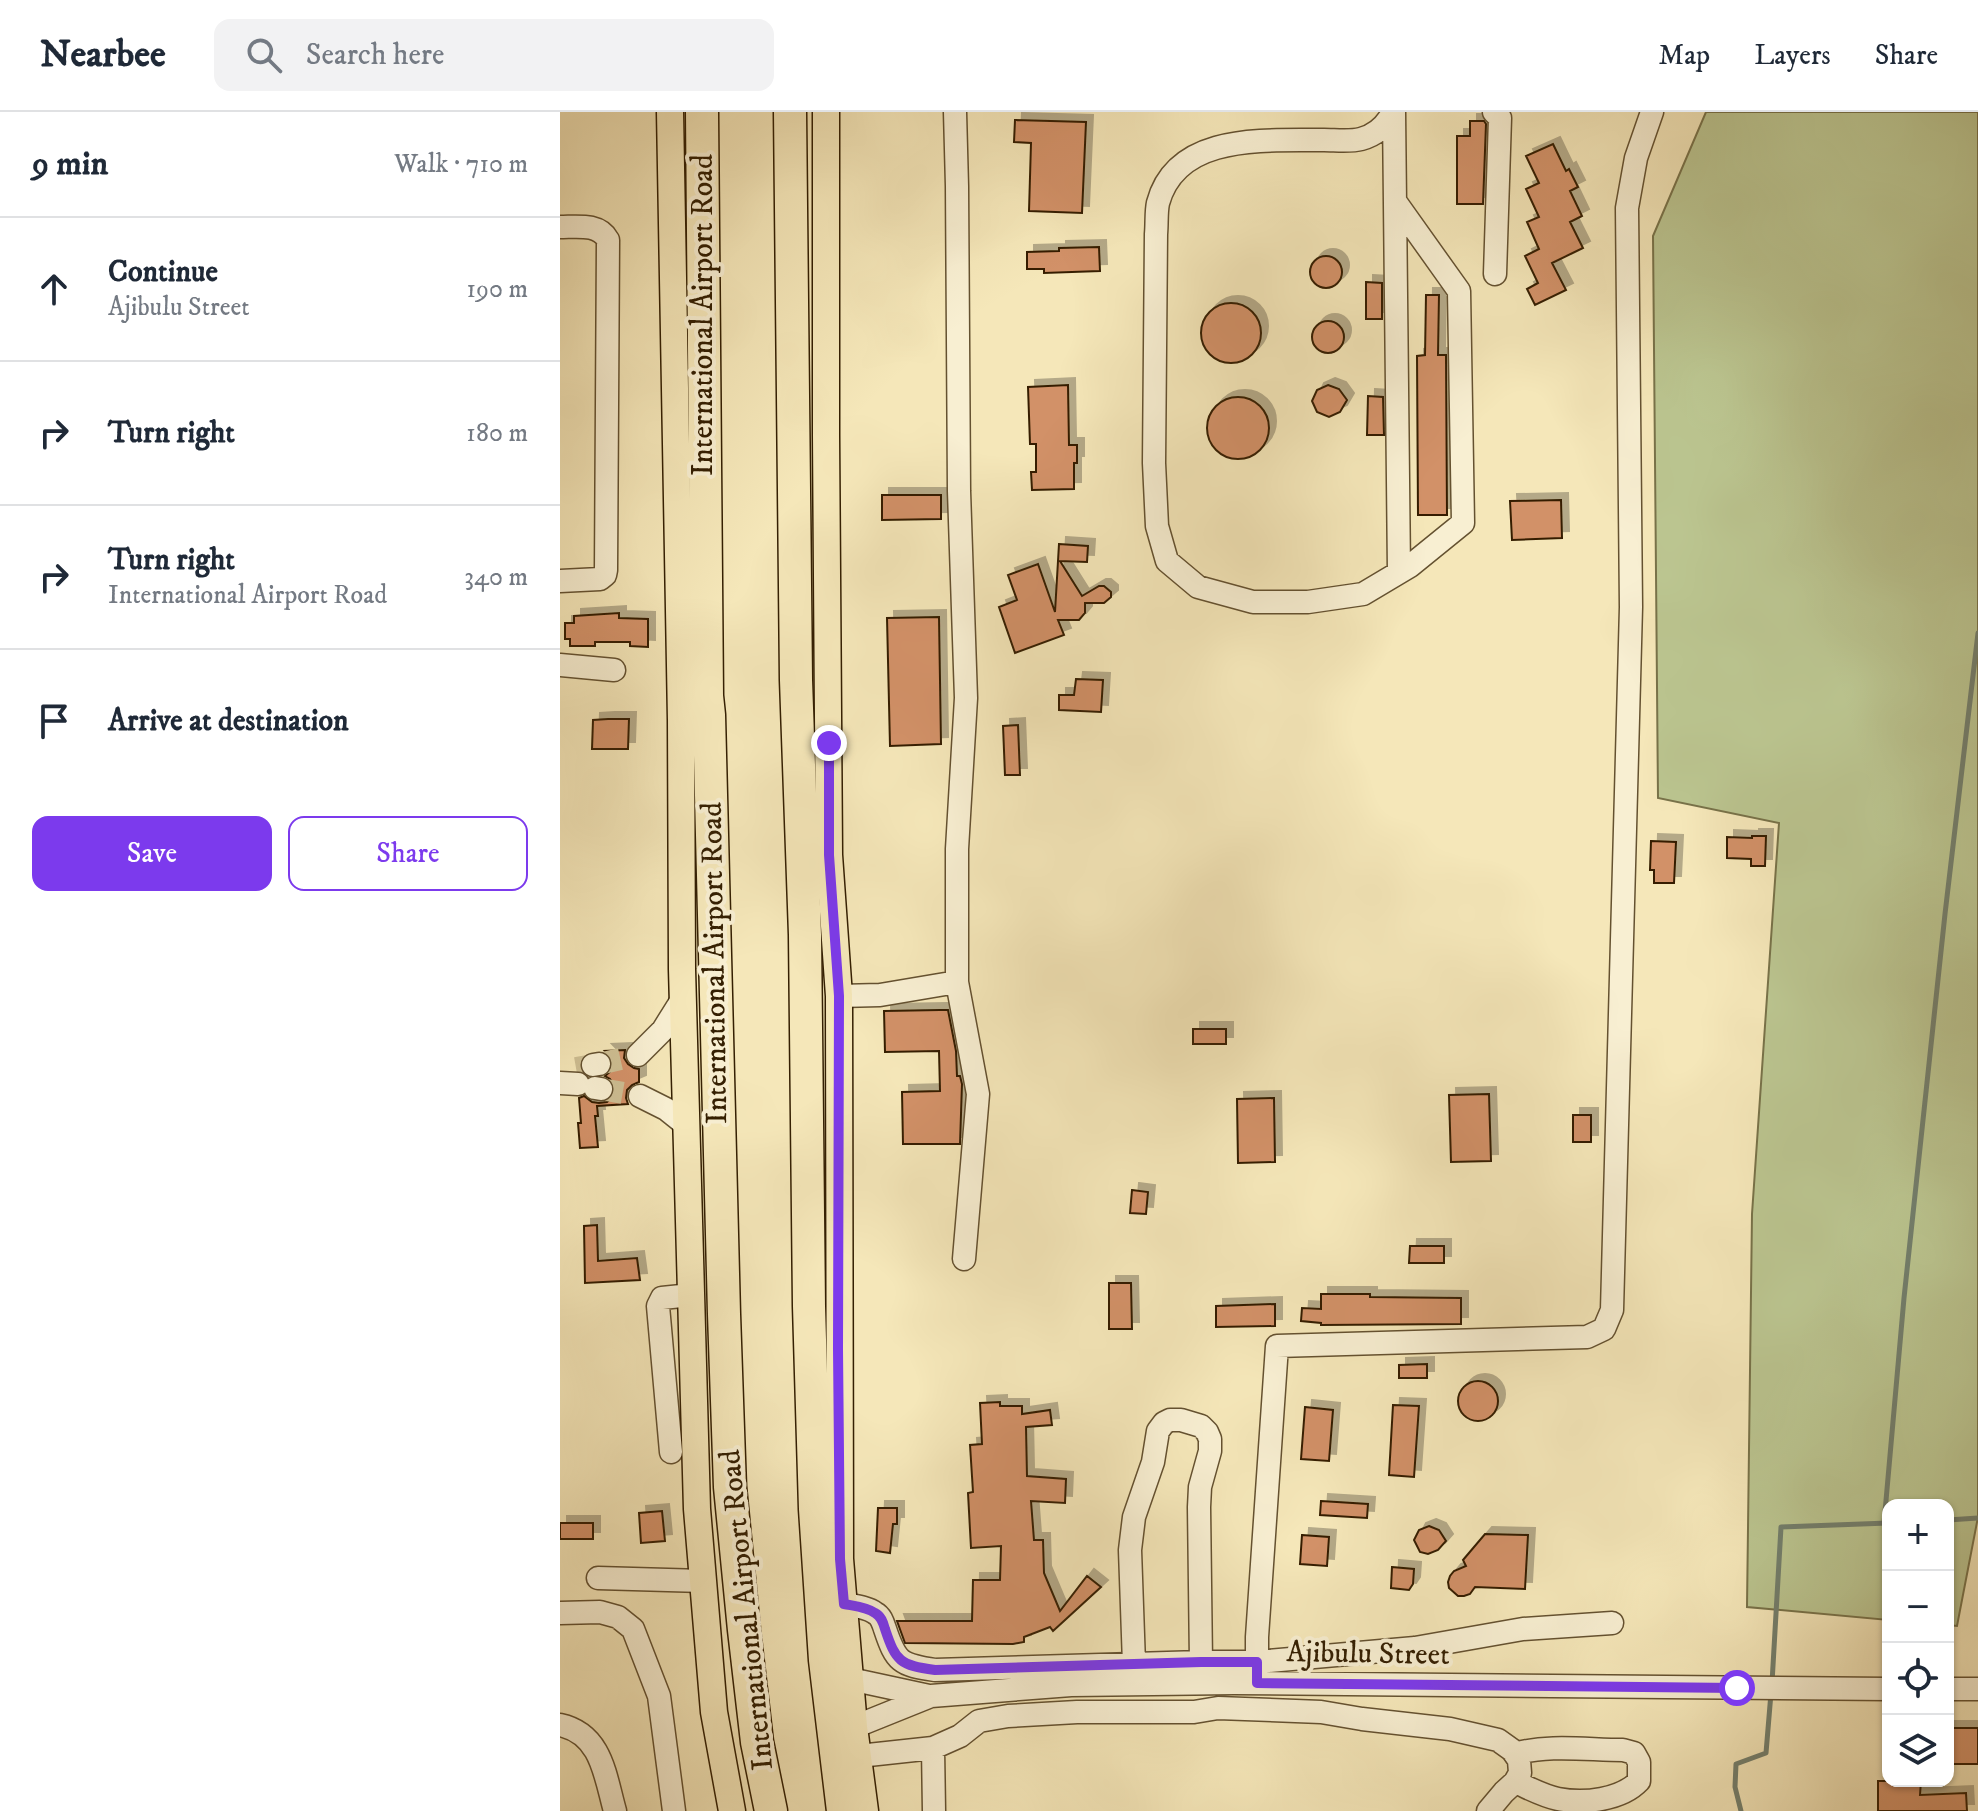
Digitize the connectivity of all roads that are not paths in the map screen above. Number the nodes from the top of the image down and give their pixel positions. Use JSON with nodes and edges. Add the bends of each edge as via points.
{"nodes":[{"id":1,"x":670,"y":112,"type":"edge"},
{"id":2,"x":702,"y":112,"type":"edge"},
{"id":3,"x":790,"y":112,"type":"edge"},
{"id":4,"x":826,"y":112,"type":"edge"},
{"id":5,"x":955,"y":112,"type":"edge"},
{"id":6,"x":1394,"y":112,"type":"edge"},
{"id":7,"x":1494,"y":112,"type":"edge"},
{"id":8,"x":1652,"y":112,"type":"edge"},
{"id":9,"x":1397,"y":204,"type":"junction"},
{"id":10,"x":560,"y":227,"type":"edge"},
{"id":11,"x":1495,"y":274,"type":"dead end"},
{"id":12,"x":1399,"y":572,"type":"junction"},
{"id":13,"x":560,"y":581,"type":"edge"},
{"id":14,"x":560,"y":665,"type":"edge"},
{"id":15,"x":614,"y":670,"type":"dead end"},
{"id":16,"x":829,"y":855,"type":"junction"},
{"id":17,"x":714,"y":882,"type":"junction"},
{"id":18,"x":682,"y":883,"type":"junction"},
{"id":19,"x":805,"y":935,"type":"junction"},
{"id":20,"x":957,"y":982,"type":"junction"},
{"id":21,"x":839,"y":996,"type":"junction"},
{"id":22,"x":683,"y":998,"type":"junction"},
{"id":23,"x":638,"y":1055,"type":"tunnel mouth"},
{"id":24,"x":640,"y":1096,"type":"tunnel mouth"},
{"id":25,"x":686,"y":1125,"type":"junction"},
{"id":26,"x":964,"y":1259,"type":"dead end"},
{"id":27,"x":691,"y":1295,"type":"junction"},
{"id":28,"x":671,"y":1452,"type":"dead end"},
{"id":29,"x":598,"y":1578,"type":"dead end"},
{"id":30,"x":703,"y":1581,"type":"junction"},
{"id":31,"x":844,"y":1604,"type":"junction"},
{"id":32,"x":560,"y":1613,"type":"edge"},
{"id":33,"x":1612,"y":1623,"type":"dead end"},
{"id":34,"x":1201,"y":1662,"type":"junction"},
{"id":35,"x":1134,"y":1664,"type":"junction"},
{"id":36,"x":1257,"y":1673,"type":"junction"},
{"id":37,"x":850,"y":1679,"type":"junction"},
{"id":38,"x":1882,"y":1689,"type":"edge"},
{"id":39,"x":1954,"y":1689,"type":"edge"},
{"id":40,"x":1978,"y":1689,"type":"edge"},
{"id":41,"x":931,"y":1696,"type":"junction"},
{"id":42,"x":560,"y":1725,"type":"edge"},
{"id":43,"x":854,"y":1727,"type":"junction"},
{"id":44,"x":933,"y":1748,"type":"junction"},
{"id":45,"x":1515,"y":1754,"type":"junction"},
{"id":46,"x":859,"y":1756,"type":"junction"},
{"id":47,"x":1515,"y":1782,"type":"junction"},
{"id":48,"x":615,"y":1811,"type":"edge"},
{"id":49,"x":674,"y":1811,"type":"edge"},
{"id":50,"x":732,"y":1811,"type":"edge"},
{"id":51,"x":771,"y":1811,"type":"edge"},
{"id":52,"x":843,"y":1811,"type":"edge"},
{"id":53,"x":865,"y":1811,"type":"edge"},
{"id":54,"x":934,"y":1811,"type":"edge"},
{"id":55,"x":1488,"y":1811,"type":"edge"}],
"edges":[{"from":1,"to":18,"type":"main road","name":"International Airport Road"},
{"from":2,"to":17,"type":"highway","name":"International Airport Road","via":[[707,696]]},
{"from":3,"to":19,"type":"highway","via":[[796,680]]},
{"from":4,"to":16,"type":"main road"},
{"from":5,"to":20,"type":"street","via":[[966,698],[957,849]]},
{"from":6,"to":9,"type":"street"},
{"from":6,"to":12,"type":"street","via":[[1377,132],[1359,139],[1224,145],[1198,154],[1167,181],[1157,204],[1154,463],[1157,526],[1167,561],[1198,587],[1253,602],[1308,602],[1363,594]]},
{"from":7,"to":11,"type":"street","via":[[1500,118]]},
{"from":8,"to":36,"type":"street","via":[[1627,208],[1631,607],[1612,1310],[1604,1329],[1587,1337],[1277,1346]]},
{"from":9,"to":12,"type":"street"},
{"from":9,"to":12,"type":"street","via":[[1459,291],[1463,523]]},
{"from":10,"to":13,"type":"street","via":[[597,230],[608,240],[606,570],[600,579]]},
{"from":14,"to":15,"type":"street"},
{"from":16,"to":19,"type":"main road"},
{"from":16,"to":21,"type":"main road"},
{"from":17,"to":18,"type":"main road"},
{"from":17,"to":51,"type":"highway","name":"International Airport Road","via":[[730,1487],[757,1742]]},
{"from":18,"to":22,"type":"main road","name":"International Airport Road"},
{"from":19,"to":52,"type":"highway","via":[[815,1509]]},
{"from":20,"to":21,"type":"street"},
{"from":20,"to":26,"type":"street","via":[[978,1094]]},
{"from":21,"to":31,"type":"main road","via":[[839,1499]]},
{"from":22,"to":23,"type":"street","via":[[663,1030]]},
{"from":22,"to":25,"type":"main road","name":"International Airport Road"},
{"from":24,"to":25,"type":"street"},
{"from":25,"to":27,"type":"main road","name":"International Airport Road"},
{"from":27,"to":28,"type":"street","via":[[662,1298],[658,1306]]},
{"from":27,"to":30,"type":"main road","name":"International Airport Road"},
{"from":29,"to":30,"type":"street"},
{"from":30,"to":50,"type":"main road","name":"International Airport Road","via":[[714,1712]]},
{"from":31,"to":35,"type":"street","via":[[879,1615],[895,1656],[920,1668]]},
{"from":31,"to":37,"type":"main road"},
{"from":32,"to":49,"type":"street","via":[[600,1612],[633,1629],[659,1696]]},
{"from":33,"to":36,"type":"street","via":[[1523,1629]]},
{"from":34,"to":35,"type":"street"},
{"from":34,"to":35,"type":"street","via":[[1199,1507],[1210,1439],[1201,1426],[1170,1420],[1158,1431],[1134,1517]]},
{"from":34,"to":36,"type":"street"},
{"from":36,"to":38,"type":"street","name":"Ajibulu Street"},
{"from":36,"to":41,"type":"street","name":"Ajibulu Street"},
{"from":37,"to":41,"type":"street"},
{"from":37,"to":43,"type":"main road"},
{"from":39,"to":40,"type":"street"},
{"from":41,"to":43,"type":"street","name":"Ajibulu Street"},
{"from":42,"to":48,"type":"street","via":[[589,1739],[600,1755]]},
{"from":43,"to":46,"type":"main road"},
{"from":44,"to":45,"type":"street","via":[[979,1721],[1008,1716],[1218,1708],[1321,1712],[1450,1729],[1498,1740]]},
{"from":44,"to":46,"type":"street"},
{"from":44,"to":54,"type":"street"},
{"from":45,"to":47,"type":"street","via":[[1520,1767]]},
{"from":45,"to":47,"type":"street","via":[[1630,1750],[1639,1762],[1639,1781],[1617,1796],[1559,1799]]},
{"from":46,"to":53,"type":"main road"},
{"from":47,"to":55,"type":"street"}]}
